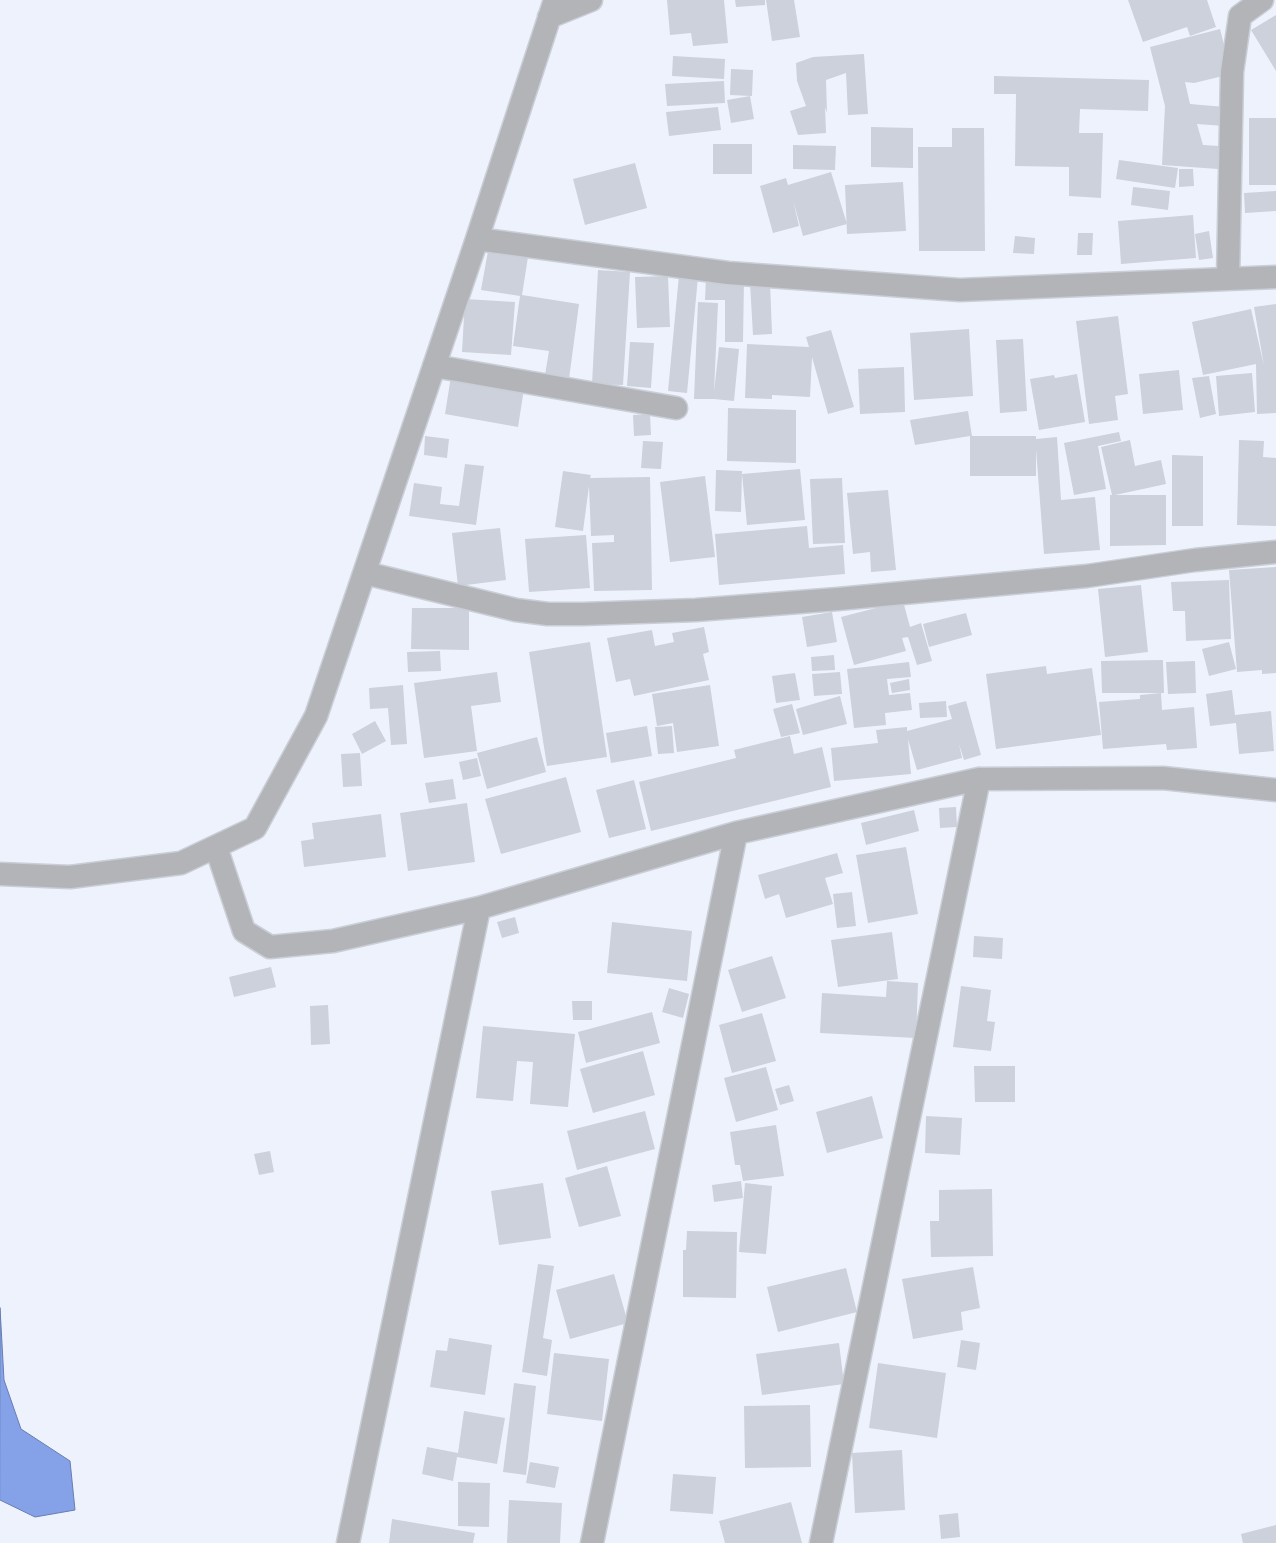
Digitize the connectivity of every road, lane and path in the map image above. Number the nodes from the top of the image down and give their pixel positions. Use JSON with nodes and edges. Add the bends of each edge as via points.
{"nodes":[{"id":1,"x":591,"y":0,"type":"edge"},
{"id":2,"x":1262,"y":0,"type":"edge"},
{"id":3,"x":552,"y":8,"type":"edge"},
{"id":4,"x":477,"y":239,"type":"junction"},
{"id":5,"x":1276,"y":278,"type":"edge"},
{"id":6,"x":1228,"y":279,"type":"junction"},
{"id":7,"x":434,"y":366,"type":"junction"},
{"id":8,"x":676,"y":408,"type":"dead end"},
{"id":9,"x":1276,"y":552,"type":"edge"},
{"id":10,"x":365,"y":573,"type":"junction"},
{"id":11,"x":979,"y":779,"type":"junction"},
{"id":12,"x":1276,"y":790,"type":"edge"},
{"id":13,"x":736,"y":833,"type":"junction"},
{"id":14,"x":216,"y":847,"type":"junction"},
{"id":15,"x":0,"y":874,"type":"edge"},
{"id":16,"x":479,"y":908,"type":"junction"},
{"id":17,"x":348,"y":1543,"type":"edge"},
{"id":18,"x":592,"y":1543,"type":"edge"},
{"id":19,"x":821,"y":1543,"type":"edge"}],
"edges":[{"from":1,"to":3,"type":"street"},
{"from":2,"to":6,"type":"street","via":[[1240,16],[1232,72]]},
{"from":3,"to":4,"type":"street"},
{"from":4,"to":6,"type":"street","via":[[728,273],[960,290]]},
{"from":4,"to":7,"type":"street"},
{"from":5,"to":6,"type":"street"},
{"from":7,"to":8,"type":"street"},
{"from":7,"to":10,"type":"street"},
{"from":9,"to":10,"type":"street","via":[[1087,576],[878,595],[696,610],[582,614],[516,610]]},
{"from":10,"to":14,"type":"street","via":[[316,716],[255,828]]},
{"from":11,"to":12,"type":"street","via":[[1162,778]]},
{"from":11,"to":13,"type":"street"},
{"from":11,"to":19,"type":"street"},
{"from":13,"to":16,"type":"street"},
{"from":13,"to":18,"type":"street"},
{"from":14,"to":15,"type":"street","via":[[181,863],[70,877]]},
{"from":14,"to":16,"type":"street","via":[[244,931],[270,947],[333,941]]},
{"from":16,"to":17,"type":"street"}]}
